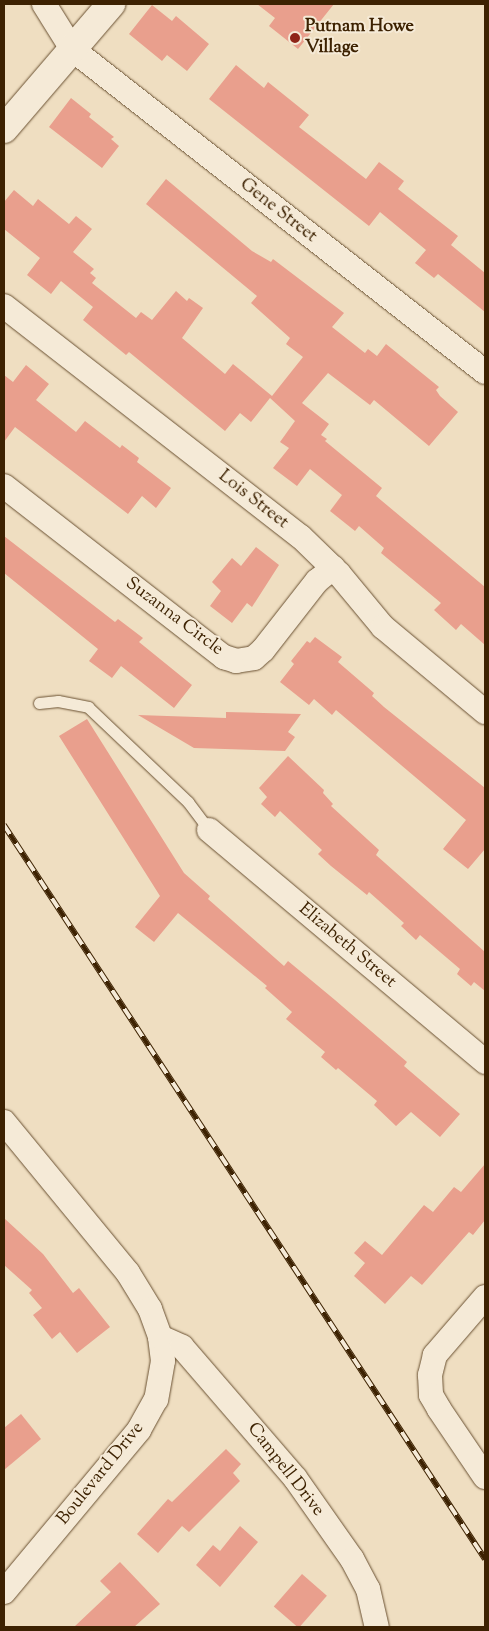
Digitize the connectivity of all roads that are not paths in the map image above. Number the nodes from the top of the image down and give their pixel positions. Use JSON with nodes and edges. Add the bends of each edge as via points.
{"nodes":[{"id":1,"x":44,"y":4,"type":"edge"},
{"id":2,"x":111,"y":4,"type":"edge"},
{"id":3,"x":72,"y":49,"type":"junction"},
{"id":4,"x":4,"y":129,"type":"edge"},
{"id":5,"x":6,"y":314,"type":"edge"},
{"id":6,"x":485,"y":372,"type":"edge"},
{"id":7,"x":4,"y":486,"type":"edge"},
{"id":8,"x":333,"y":568,"type":"junction"},
{"id":9,"x":39,"y":703,"type":"dead end"},
{"id":10,"x":485,"y":712,"type":"edge"},
{"id":11,"x":209,"y":830,"type":"joint"},
{"id":12,"x":485,"y":1062,"type":"edge"},
{"id":13,"x":4,"y":1122,"type":"edge"},
{"id":14,"x":485,"y":1298,"type":"edge"},
{"id":15,"x":160,"y":1337,"type":"junction"},
{"id":16,"x":485,"y":1477,"type":"edge"},
{"id":17,"x":4,"y":1592,"type":"edge"},
{"id":18,"x":377,"y":1627,"type":"edge"}],
"edges":[{"from":1,"to":3,"type":"street"},
{"from":2,"to":3,"type":"street"},
{"from":3,"to":4,"type":"street"},
{"from":3,"to":6,"type":"street","name":"Gene Street"},
{"from":5,"to":8,"type":"street","name":"Lois Street","via":[[301,537]]},
{"from":7,"to":8,"type":"street","name":"Suzanna Circle","via":[[218,652],[236,661],[254,658],[263,650],[317,581]]},
{"from":8,"to":10,"type":"street","name":"Lois Street","via":[[383,627]]},
{"from":9,"to":11,"type":"lane","via":[[58,700],[88,707],[188,802]]},
{"from":11,"to":12,"type":"street","name":"Elizabeth Street"},
{"from":13,"to":15,"type":"street","name":"Boulevard Drive","via":[[128,1273],[150,1309]]},
{"from":14,"to":16,"type":"street","via":[[435,1355],[430,1375],[431,1395]]},
{"from":15,"to":17,"type":"street","name":"Boulevard Drive","via":[[161,1383],[139,1430]]},
{"from":15,"to":18,"type":"street","name":"Campell Drive","via":[[182,1347],[295,1478],[352,1559],[368,1589]]}]}
